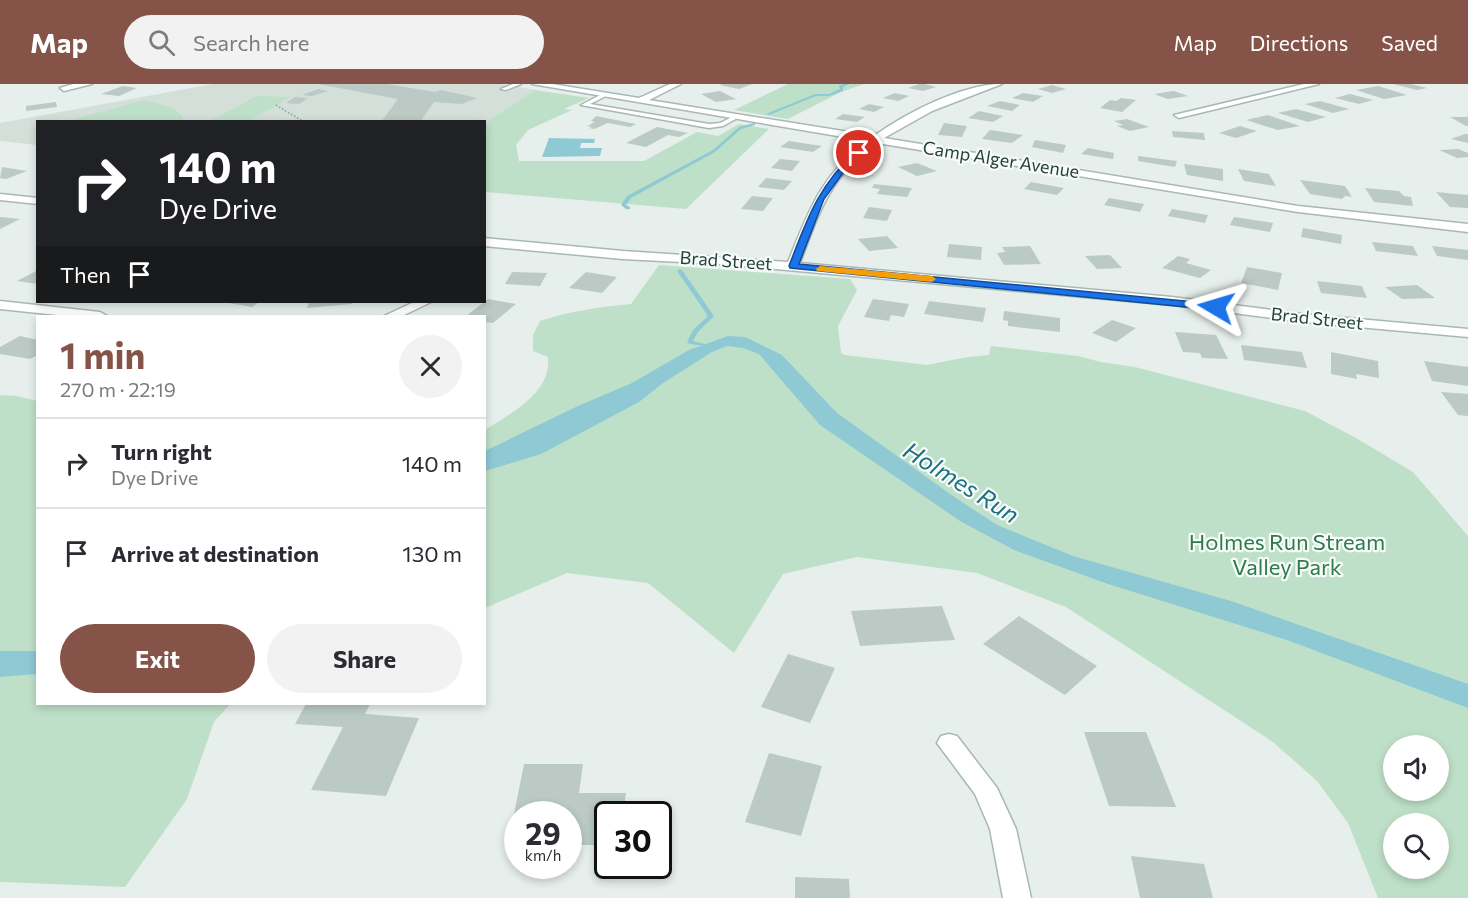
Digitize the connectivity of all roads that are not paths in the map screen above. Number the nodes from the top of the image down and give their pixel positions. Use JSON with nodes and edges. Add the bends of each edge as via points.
{"nodes":[{"id":1,"x":88,"y":84,"type":"edge"},
{"id":2,"x":518,"y":84,"type":"edge"},
{"id":3,"x":536,"y":84,"type":"edge"},
{"id":4,"x":677,"y":84,"type":"edge"},
{"id":5,"x":998,"y":84,"type":"edge"},
{"id":6,"x":1315,"y":84,"type":"edge"},
{"id":7,"x":64,"y":88,"type":"dead end"},
{"id":8,"x":504,"y":89,"type":"dead end"},
{"id":9,"x":604,"y":95,"type":"junction"},
{"id":10,"x":640,"y":101,"type":"junction"},
{"id":11,"x":1179,"y":115,"type":"dead end"},
{"id":12,"x":736,"y":117,"type":"junction"},
{"id":13,"x":878,"y":140,"type":"junction"},
{"id":14,"x":0,"y":197,"type":"edge"},
{"id":15,"x":36,"y":201,"type":"edge"},
{"id":16,"x":1468,"y":228,"type":"edge"},
{"id":17,"x":486,"y":244,"type":"edge"},
{"id":18,"x":793,"y":266,"type":"junction"},
{"id":19,"x":422,"y":303,"type":"edge"},
{"id":20,"x":0,"y":305,"type":"edge"},
{"id":21,"x":91,"y":315,"type":"edge"},
{"id":22,"x":393,"y":315,"type":"edge"},
{"id":23,"x":1468,"y":333,"type":"edge"},
{"id":24,"x":949,"y":743,"type":"dead end"},
{"id":25,"x":1017,"y":898,"type":"edge"}],
"edges":[{"from":1,"to":7,"type":"street"},
{"from":2,"to":8,"type":"lane"},
{"from":3,"to":9,"type":"street","name":"Camp Alger Avenue"},
{"from":4,"to":10,"type":"street"},
{"from":5,"to":13,"type":"street","via":[[936,105]]},
{"from":6,"to":11,"type":"street"},
{"from":9,"to":10,"type":"street","name":"Camp Alger Avenue"},
{"from":9,"to":12,"type":"lane","via":[[584,105],[709,126]]},
{"from":10,"to":12,"type":"street","name":"Camp Alger Avenue"},
{"from":12,"to":13,"type":"street","name":"Camp Alger Avenue"},
{"from":13,"to":16,"type":"street","name":"Camp Alger Avenue","via":[[1298,209]]},
{"from":13,"to":18,"type":"street","via":[[845,165],[830,183]]},
{"from":14,"to":15,"type":"street"},
{"from":17,"to":18,"type":"street","name":"Brad Street"},
{"from":18,"to":23,"type":"street","name":"Brad Street"},
{"from":19,"to":22,"type":"street"},
{"from":20,"to":21,"type":"street"},
{"from":24,"to":25,"type":"street","via":[[985,788],[1003,829]]}]}
